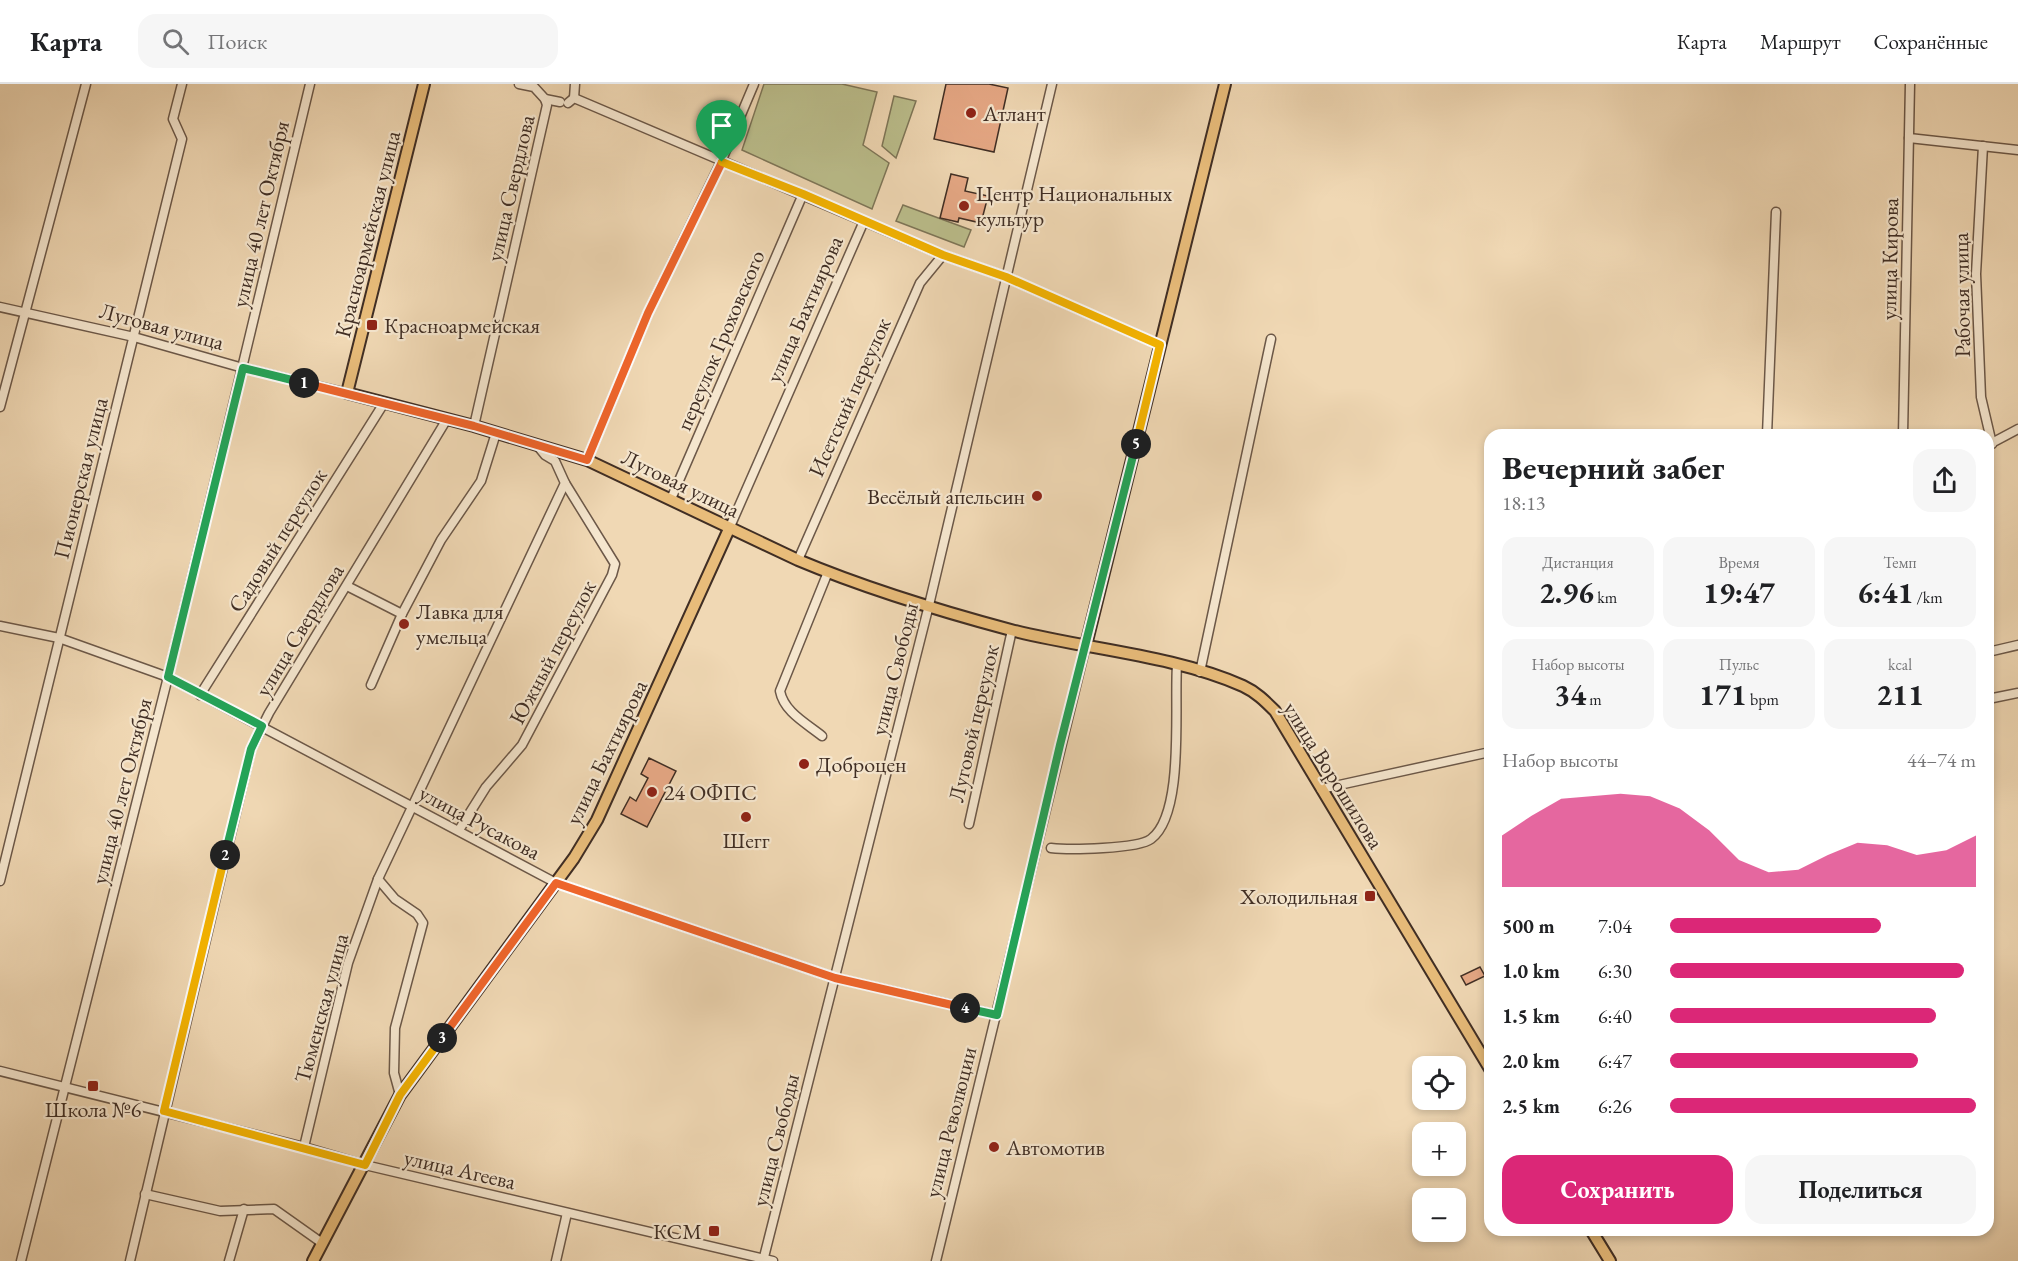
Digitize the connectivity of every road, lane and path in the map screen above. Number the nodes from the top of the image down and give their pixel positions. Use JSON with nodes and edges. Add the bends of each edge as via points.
{"nodes":[{"id":1,"x":86,"y":84,"type":"edge"},
{"id":2,"x":182,"y":84,"type":"edge"},
{"id":3,"x":309,"y":84,"type":"edge"},
{"id":4,"x":424,"y":84,"type":"edge"},
{"id":5,"x":519,"y":84,"type":"edge"},
{"id":6,"x":575,"y":84,"type":"edge"},
{"id":7,"x":754,"y":84,"type":"edge"},
{"id":8,"x":1052,"y":84,"type":"edge"},
{"id":9,"x":1225,"y":84,"type":"edge"},
{"id":10,"x":1910,"y":84,"type":"edge"},
{"id":11,"x":545,"y":99,"type":"junction"},
{"id":12,"x":567,"y":101,"type":"junction"},
{"id":13,"x":1909,"y":138,"type":"junction"},
{"id":14,"x":1983,"y":146,"type":"junction"},
{"id":15,"x":2018,"y":150,"type":"edge"},
{"id":16,"x":722,"y":162,"type":"junction"},
{"id":17,"x":803,"y":194,"type":"junction"},
{"id":18,"x":1776,"y":212,"type":"dead end"},
{"id":19,"x":864,"y":221,"type":"junction"},
{"id":20,"x":943,"y":255,"type":"junction"},
{"id":21,"x":1006,"y":277,"type":"junction"},
{"id":22,"x":0,"y":307,"type":"edge"},
{"id":23,"x":24,"y":313,"type":"junction"},
{"id":24,"x":134,"y":337,"type":"junction"},
{"id":25,"x":1271,"y":339,"type":"dead end"},
{"id":26,"x":1160,"y":345,"type":"junction"},
{"id":27,"x":243,"y":368,"type":"junction"},
{"id":28,"x":347,"y":393,"type":"junction"},
{"id":29,"x":384,"y":403,"type":"junction"},
{"id":30,"x":0,"y":407,"type":"edge"},
{"id":31,"x":447,"y":419,"type":"junction"},
{"id":32,"x":474,"y":426,"type":"junction"},
{"id":33,"x":1767,"y":429,"type":"edge"},
{"id":34,"x":1903,"y":429,"type":"edge"},
{"id":35,"x":1987,"y":429,"type":"edge"},
{"id":36,"x":2018,"y":429,"type":"edge"},
{"id":37,"x":496,"y":433,"type":"junction"},
{"id":38,"x":1994,"y":443,"type":"edge"},
{"id":39,"x":536,"y":444,"type":"junction"},
{"id":40,"x":587,"y":460,"type":"junction"},
{"id":41,"x":565,"y":483,"type":"junction"},
{"id":42,"x":671,"y":499,"type":"junction"},
{"id":43,"x":729,"y":529,"type":"junction"},
{"id":44,"x":798,"y":560,"type":"junction"},
{"id":45,"x":828,"y":572,"type":"junction"},
{"id":46,"x":347,"y":586,"type":"junction"},
{"id":47,"x":929,"y":605,"type":"junction"},
{"id":48,"x":402,"y":614,"type":"junction"},
{"id":49,"x":0,"y":626,"type":"edge"},
{"id":50,"x":1012,"y":630,"type":"junction"},
{"id":51,"x":59,"y":638,"type":"junction"},
{"id":52,"x":1086,"y":645,"type":"junction"},
{"id":53,"x":2018,"y":645,"type":"edge"},
{"id":54,"x":1994,"y":651,"type":"edge"},
{"id":55,"x":1177,"y":666,"type":"junction"},
{"id":56,"x":1200,"y":672,"type":"junction"},
{"id":57,"x":168,"y":677,"type":"junction"},
{"id":58,"x":371,"y":685,"type":"dead end"},
{"id":59,"x":2018,"y":693,"type":"edge"},
{"id":60,"x":200,"y":695,"type":"junction"},
{"id":61,"x":1994,"y":698,"type":"edge"},
{"id":62,"x":262,"y":726,"type":"junction"},
{"id":63,"x":822,"y":736,"type":"dead end"},
{"id":64,"x":1484,"y":753,"type":"edge"},
{"id":65,"x":1321,"y":789,"type":"junction"},
{"id":66,"x":412,"y":806,"type":"junction"},
{"id":67,"x":969,"y":824,"type":"dead end"},
{"id":68,"x":459,"y":830,"type":"junction"},
{"id":69,"x":1051,"y":848,"type":"dead end"},
{"id":70,"x":378,"y":879,"type":"junction"},
{"id":71,"x":0,"y":881,"type":"edge"},
{"id":72,"x":556,"y":883,"type":"junction"},
{"id":73,"x":835,"y":978,"type":"junction"},
{"id":74,"x":997,"y":1015,"type":"junction"},
{"id":75,"x":1484,"y":1059,"type":"edge"},
{"id":76,"x":0,"y":1071,"type":"edge"},
{"id":77,"x":64,"y":1086,"type":"junction"},
{"id":78,"x":400,"y":1095,"type":"junction"},
{"id":79,"x":164,"y":1111,"type":"junction"},
{"id":80,"x":304,"y":1147,"type":"junction"},
{"id":81,"x":365,"y":1165,"type":"junction"},
{"id":82,"x":144,"y":1194,"type":"junction"},
{"id":83,"x":244,"y":1209,"type":"junction"},
{"id":84,"x":567,"y":1213,"type":"junction"},
{"id":85,"x":1595,"y":1236,"type":"edge"},
{"id":86,"x":322,"y":1243,"type":"junction"},
{"id":87,"x":767,"y":1260,"type":"edge"},
{"id":88,"x":21,"y":1261,"type":"edge"},
{"id":89,"x":129,"y":1261,"type":"edge"},
{"id":90,"x":230,"y":1261,"type":"edge"},
{"id":91,"x":313,"y":1261,"type":"edge"},
{"id":92,"x":556,"y":1261,"type":"edge"},
{"id":93,"x":936,"y":1261,"type":"edge"},
{"id":94,"x":1610,"y":1261,"type":"edge"}],
"edges":[{"from":1,"to":23,"type":"street"},
{"from":2,"to":24,"type":"street","name":"Пионерская улица","via":[[173,119],[182,139]]},
{"from":3,"to":27,"type":"street","name":"улица 40 лет Октября"},
{"from":4,"to":28,"type":"main road","name":"Красноармейская улица"},
{"from":5,"to":11,"type":"street","via":[[534,87]]},
{"from":6,"to":12,"type":"street"},
{"from":7,"to":16,"type":"street"},
{"from":8,"to":21,"type":"street","name":"улица Свободы"},
{"from":9,"to":26,"type":"main road","name":"улица Революции"},
{"from":10,"to":13,"type":"street","name":"улица Кирова"},
{"from":11,"to":12,"type":"street"},
{"from":11,"to":32,"type":"street","name":"улица Свердлова","via":[[547,105]]},
{"from":12,"to":16,"type":"street"},
{"from":13,"to":14,"type":"street"},
{"from":13,"to":34,"type":"street","name":"улица Кирова"},
{"from":14,"to":15,"type":"street"},
{"from":14,"to":35,"type":"street","name":"Рабочая улица","via":[[1976,274],[1981,397]]},
{"from":16,"to":17,"type":"street"},
{"from":16,"to":40,"type":"street","via":[[648,313]]},
{"from":17,"to":19,"type":"street"},
{"from":17,"to":42,"type":"street","name":"переулок Гроховского"},
{"from":18,"to":33,"type":"street"},
{"from":19,"to":20,"type":"street"},
{"from":19,"to":43,"type":"street","name":"улица Бахтиярова"},
{"from":20,"to":21,"type":"street"},
{"from":20,"to":44,"type":"street","name":"Исетский переулок","via":[[920,283]]},
{"from":21,"to":26,"type":"street"},
{"from":21,"to":47,"type":"street","name":"улица Свободы"},
{"from":22,"to":23,"type":"street","name":"Луговая улица"},
{"from":23,"to":24,"type":"street","name":"Луговая улица"},
{"from":23,"to":30,"type":"street"},
{"from":24,"to":27,"type":"street","name":"Луговая улица"},
{"from":24,"to":51,"type":"street","name":"Пионерская улица"},
{"from":25,"to":56,"type":"street"},
{"from":26,"to":52,"type":"main road","name":"улица Революции"},
{"from":27,"to":28,"type":"street","name":"Луговая улица"},
{"from":27,"to":57,"type":"street","name":"улица 40 лет Октября"},
{"from":28,"to":29,"type":"main road","name":"Луговая улица"},
{"from":29,"to":31,"type":"main road","name":"Луговая улица"},
{"from":29,"to":60,"type":"street","name":"Садовый переулок"},
{"from":31,"to":32,"type":"main road","name":"Луговая улица"},
{"from":31,"to":46,"type":"street","name":"улица Свердлова"},
{"from":32,"to":37,"type":"main road","name":"Луговая улица"},
{"from":36,"to":38,"type":"street","name":"Рабочая улица"},
{"from":37,"to":39,"type":"main road","name":"Луговая улица"},
{"from":37,"to":48,"type":"street","via":[[481,481],[441,540]]},
{"from":39,"to":40,"type":"main road","name":"Луговая улица"},
{"from":39,"to":41,"type":"street","via":[[555,461]]},
{"from":40,"to":42,"type":"main road","name":"Луговая улица"},
{"from":41,"to":66,"type":"street","name":"Тюменская улица"},
{"from":41,"to":68,"type":"street","name":"Южный переулок","via":[[615,564],[612,575],[522,745],[486,787]]},
{"from":42,"to":43,"type":"main road","name":"Луговая улица"},
{"from":43,"to":44,"type":"main road","name":"Луговая улица"},
{"from":43,"to":72,"type":"main road","name":"улица Бахтиярова","via":[[597,820]]},
{"from":44,"to":45,"type":"main road","name":"Луговая улица"},
{"from":45,"to":47,"type":"main road","name":"Луговая улица"},
{"from":45,"to":63,"type":"street","via":[[780,691],[787,708]]},
{"from":46,"to":48,"type":"street"},
{"from":46,"to":62,"type":"street","name":"улица Свердлова"},
{"from":47,"to":50,"type":"main road","name":"Луговая улица"},
{"from":47,"to":73,"type":"street","name":"улица Свободы"},
{"from":48,"to":58,"type":"street"},
{"from":49,"to":51,"type":"street","name":"улица Русакова"},
{"from":50,"to":52,"type":"main road","name":"Луговая улица"},
{"from":50,"to":67,"type":"street","name":"Луговой переулок"},
{"from":51,"to":57,"type":"street","name":"улица Русакова"},
{"from":51,"to":71,"type":"street","name":"Пионерская улица"},
{"from":52,"to":55,"type":"main road","name":"Луговая улица"},
{"from":52,"to":74,"type":"street","name":"улица Революции"},
{"from":53,"to":54,"type":"street"},
{"from":55,"to":56,"type":"main road","name":"Луговая улица"},
{"from":55,"to":69,"type":"street","via":[[1177,752],[1168,812],[1160,829],[1150,841],[1106,848]]},
{"from":56,"to":65,"type":"main road","name":"улица Ворошилова","via":[[1244,686],[1261,697],[1275,711]]},
{"from":57,"to":60,"type":"street","name":"улица Русакова"},
{"from":57,"to":77,"type":"street","name":"улица 40 лет Октября"},
{"from":59,"to":61,"type":"street"},
{"from":60,"to":62,"type":"street","name":"улица Русакова"},
{"from":62,"to":66,"type":"street","name":"улица Русакова"},
{"from":62,"to":79,"type":"street","name":"улица Свердлова","via":[[251,749]]},
{"from":64,"to":65,"type":"street"},
{"from":65,"to":75,"type":"main road","name":"улица Ворошилова"},
{"from":66,"to":68,"type":"street","name":"улица Русакова"},
{"from":66,"to":70,"type":"street","name":"Тюменская улица"},
{"from":68,"to":72,"type":"street","name":"улица Русакова"},
{"from":70,"to":78,"type":"street","via":[[423,923],[395,1028],[394,1073]]},
{"from":70,"to":80,"type":"street","name":"Тюменская улица","via":[[348,963]]},
{"from":72,"to":73,"type":"street","name":"улица Русакова"},
{"from":72,"to":78,"type":"main road","name":"улица Бахтиярова"},
{"from":73,"to":74,"type":"street","name":"улица Русакова"},
{"from":73,"to":87,"type":"street","name":"улица Свободы"},
{"from":74,"to":93,"type":"street","name":"улица Революции"},
{"from":76,"to":77,"type":"street","name":"улица Агеева"},
{"from":77,"to":79,"type":"street","name":"улица Агеева"},
{"from":77,"to":88,"type":"street","name":"улица 40 лет Октября"},
{"from":78,"to":81,"type":"main road","name":"улица Бахтиярова"},
{"from":79,"to":80,"type":"street","name":"улица Агеева"},
{"from":79,"to":82,"type":"street","name":"улица Свердлова"},
{"from":80,"to":81,"type":"street","name":"улица Агеева"},
{"from":81,"to":84,"type":"street","name":"улица Агеева"},
{"from":81,"to":86,"type":"main road","name":"улица Бахтиярова"},
{"from":82,"to":83,"type":"street","via":[[220,1210]]},
{"from":82,"to":89,"type":"street","name":"улица Свердлова"},
{"from":83,"to":86,"type":"street","via":[[273,1209]]},
{"from":83,"to":90,"type":"street"},
{"from":84,"to":87,"type":"street","name":"улица Агеева"},
{"from":84,"to":92,"type":"street"},
{"from":85,"to":94,"type":"main road"},
{"from":86,"to":91,"type":"main road","name":"улица Бахтиярова"}]}
